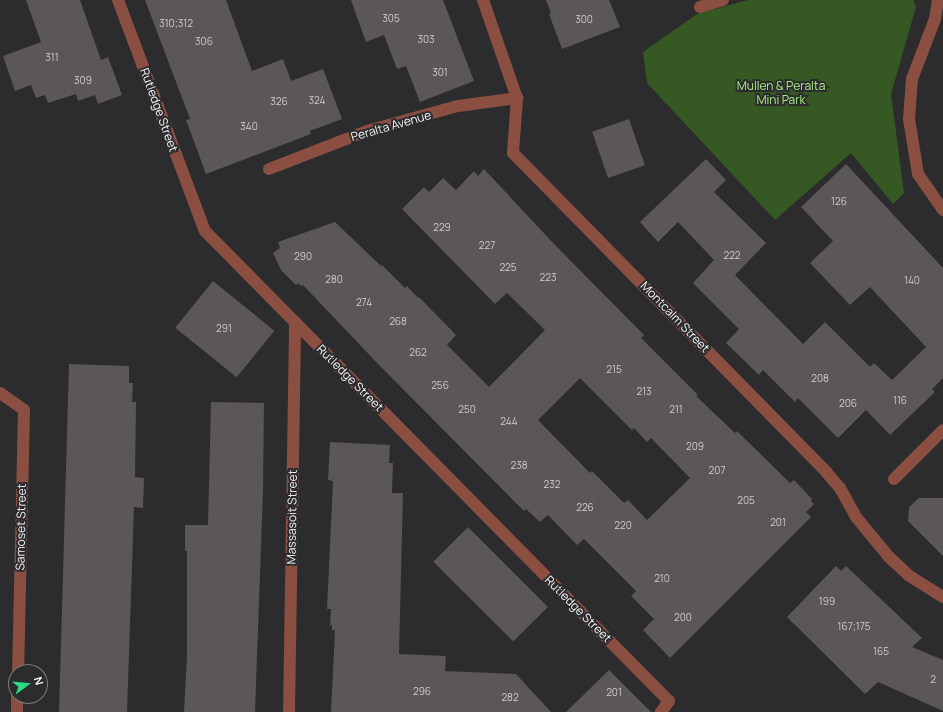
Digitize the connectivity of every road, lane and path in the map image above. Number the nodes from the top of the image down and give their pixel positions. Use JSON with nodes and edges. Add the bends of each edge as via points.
{"nodes":[{"id":1,"x":118,"y":0,"type":"edge"},
{"id":2,"x":483,"y":0,"type":"edge"},
{"id":3,"x":723,"y":0,"type":"edge"},
{"id":4,"x":938,"y":0,"type":"edge"},
{"id":5,"x":700,"y":7,"type":"dead end"},
{"id":6,"x":517,"y":98,"type":"junction"},
{"id":7,"x":269,"y":169,"type":"dead end"},
{"id":8,"x":943,"y":210,"type":"edge"},
{"id":9,"x":295,"y":322,"type":"junction"},
{"id":10,"x":0,"y":393,"type":"edge"},
{"id":11,"x":943,"y":430,"type":"edge"},
{"id":12,"x":894,"y":478,"type":"dead end"},
{"id":13,"x":943,"y":597,"type":"edge"},
{"id":14,"x":18,"y":664,"type":"edge"},
{"id":15,"x":289,"y":712,"type":"edge"},
{"id":16,"x":661,"y":712,"type":"edge"}],
"edges":[{"from":1,"to":9,"type":"street","name":"Rutledge Street","via":[[205,231]]},
{"from":2,"to":6,"type":"street","name":"Montcalm Street"},
{"from":3,"to":5,"type":"street"},
{"from":4,"to":8,"type":"street","via":[[935,19],[912,79],[909,120],[918,174]]},
{"from":6,"to":7,"type":"street","name":"Peralta Avenue","via":[[458,106],[367,131]]},
{"from":6,"to":13,"type":"street","name":"Montcalm Street","via":[[513,153],[827,472],[840,488],[856,517],[889,557],[908,575]]},
{"from":9,"to":15,"type":"street","name":"Massasoit Street"},
{"from":9,"to":16,"type":"street","name":"Rutledge Street","via":[[668,701]]},
{"from":10,"to":14,"type":"street","name":"Samoset Street","via":[[24,410]]},
{"from":11,"to":12,"type":"street"}]}
